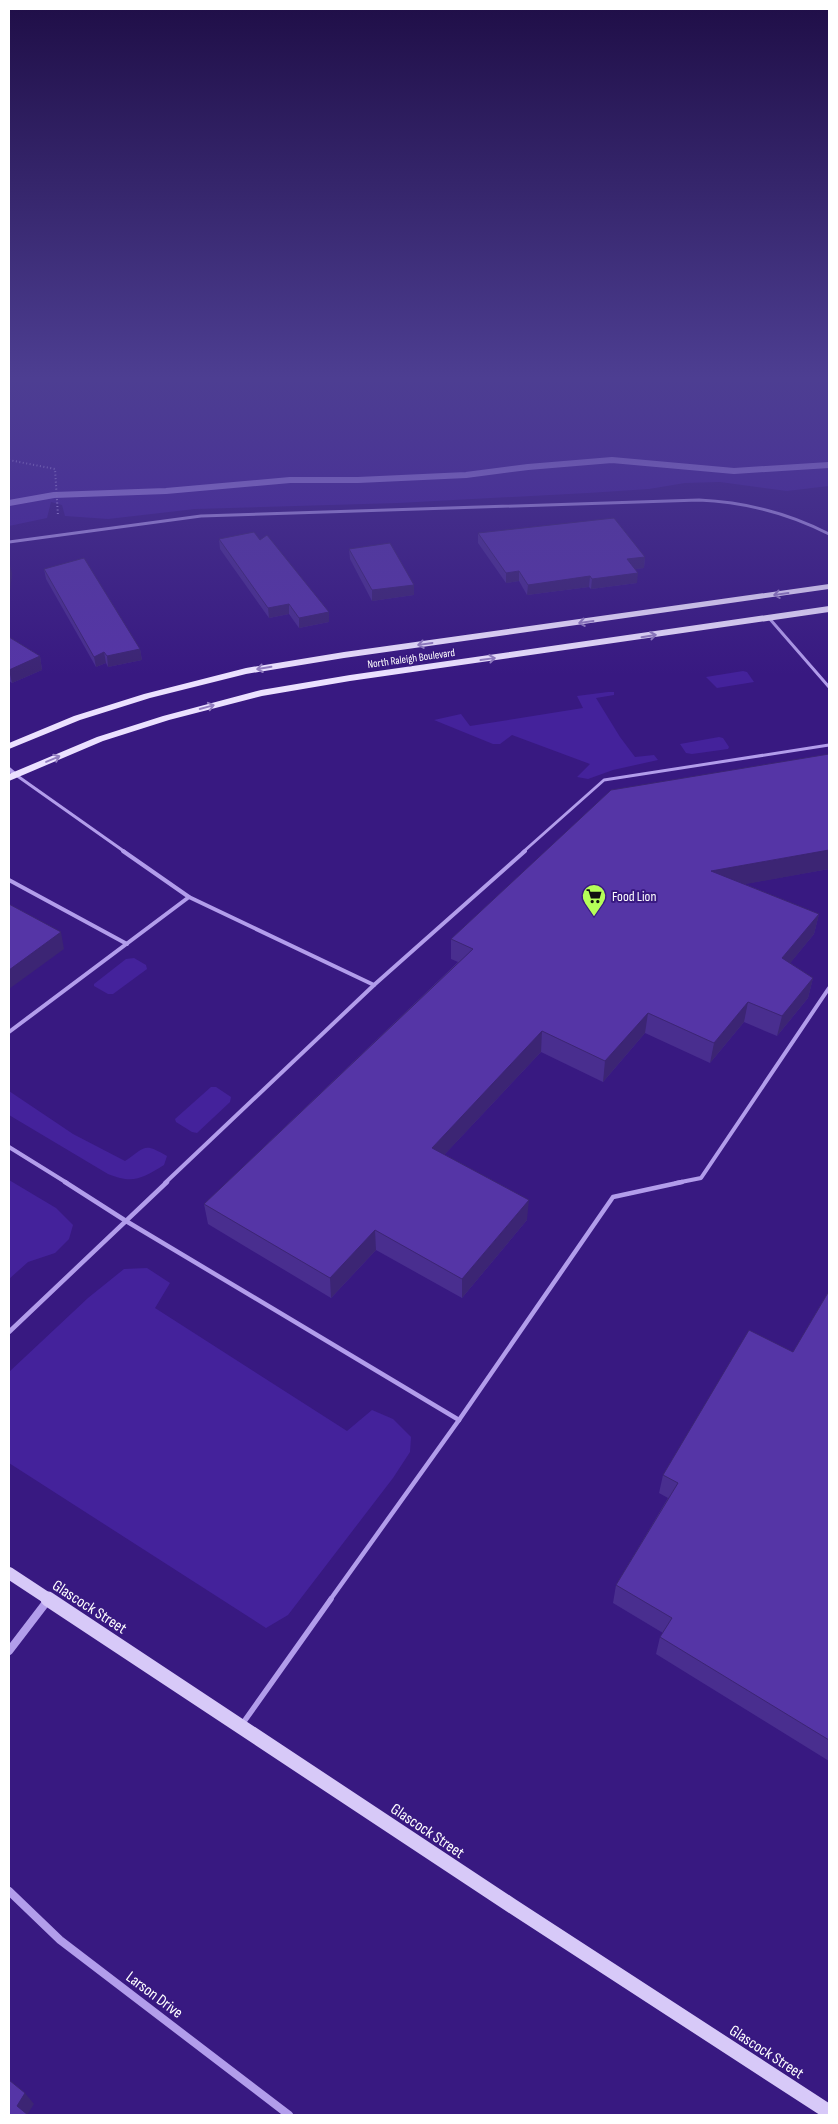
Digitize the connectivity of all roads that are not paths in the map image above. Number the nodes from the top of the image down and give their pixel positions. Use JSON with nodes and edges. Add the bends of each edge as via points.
{"nodes":[{"id":1,"x":829,"y":534,"type":"edge"},
{"id":2,"x":9,"y":542,"type":"edge"},
{"id":3,"x":829,"y":586,"type":"edge"},
{"id":4,"x":829,"y":609,"type":"edge"},
{"id":5,"x":769,"y":618,"type":"junction"},
{"id":6,"x":829,"y":688,"type":"edge"},
{"id":7,"x":9,"y":746,"type":"edge"},
{"id":8,"x":829,"y":746,"type":"edge"},
{"id":9,"x":11,"y":774,"type":"edge"},
{"id":10,"x":9,"y":880,"type":"edge"},
{"id":11,"x":189,"y":897,"type":"junction"},
{"id":12,"x":127,"y":944,"type":"junction"},
{"id":13,"x":374,"y":985,"type":"junction"},
{"id":14,"x":829,"y":988,"type":"edge"},
{"id":15,"x":9,"y":1032,"type":"edge"},
{"id":16,"x":9,"y":1147,"type":"edge"},
{"id":17,"x":126,"y":1221,"type":"junction"},
{"id":18,"x":9,"y":1332,"type":"edge"},
{"id":19,"x":459,"y":1420,"type":"junction"},
{"id":20,"x":9,"y":1573,"type":"edge"},
{"id":21,"x":49,"y":1600,"type":"junction"},
{"id":22,"x":9,"y":1651,"type":"edge"},
{"id":23,"x":241,"y":1727,"type":"junction"},
{"id":24,"x":9,"y":1891,"type":"edge"},
{"id":25,"x":829,"y":2112,"type":"edge"},
{"id":26,"x":289,"y":2115,"type":"edge"}],
"edges":[{"from":1,"to":2,"type":"street","via":[[803,521],[765,509],[725,501],[699,500],[202,516]]},
{"from":3,"to":7,"type":"main road","name":"North Raleigh Boulevard","one_way":true,"via":[[246,671],[77,718]]},
{"from":4,"to":5,"type":"main road","name":"North Raleigh Boulevard"},
{"from":5,"to":6,"type":"lane"},
{"from":9,"to":5,"type":"main road","name":"North Raleigh Boulevard","one_way":true,"via":[[100,739],[262,693]]},
{"from":8,"to":13,"type":"lane","via":[[604,780]]},
{"from":9,"to":11,"type":"lane"},
{"from":10,"to":12,"type":"lane"},
{"from":11,"to":12,"type":"lane"},
{"from":11,"to":13,"type":"lane"},
{"from":12,"to":15,"type":"lane"},
{"from":13,"to":17,"type":"lane"},
{"from":14,"to":19,"type":"lane","via":[[701,1178],[613,1197]]},
{"from":16,"to":17,"type":"lane"},
{"from":17,"to":18,"type":"lane"},
{"from":17,"to":19,"type":"lane"},
{"from":19,"to":23,"type":"lane"},
{"from":20,"to":21,"type":"street","name":"Glascock Street"},
{"from":21,"to":22,"type":"street"},
{"from":21,"to":23,"type":"street","name":"Glascock Street"},
{"from":23,"to":25,"type":"street","name":"Glascock Street"},
{"from":24,"to":26,"type":"street","name":"Larson Drive","via":[[60,1940]]}]}
